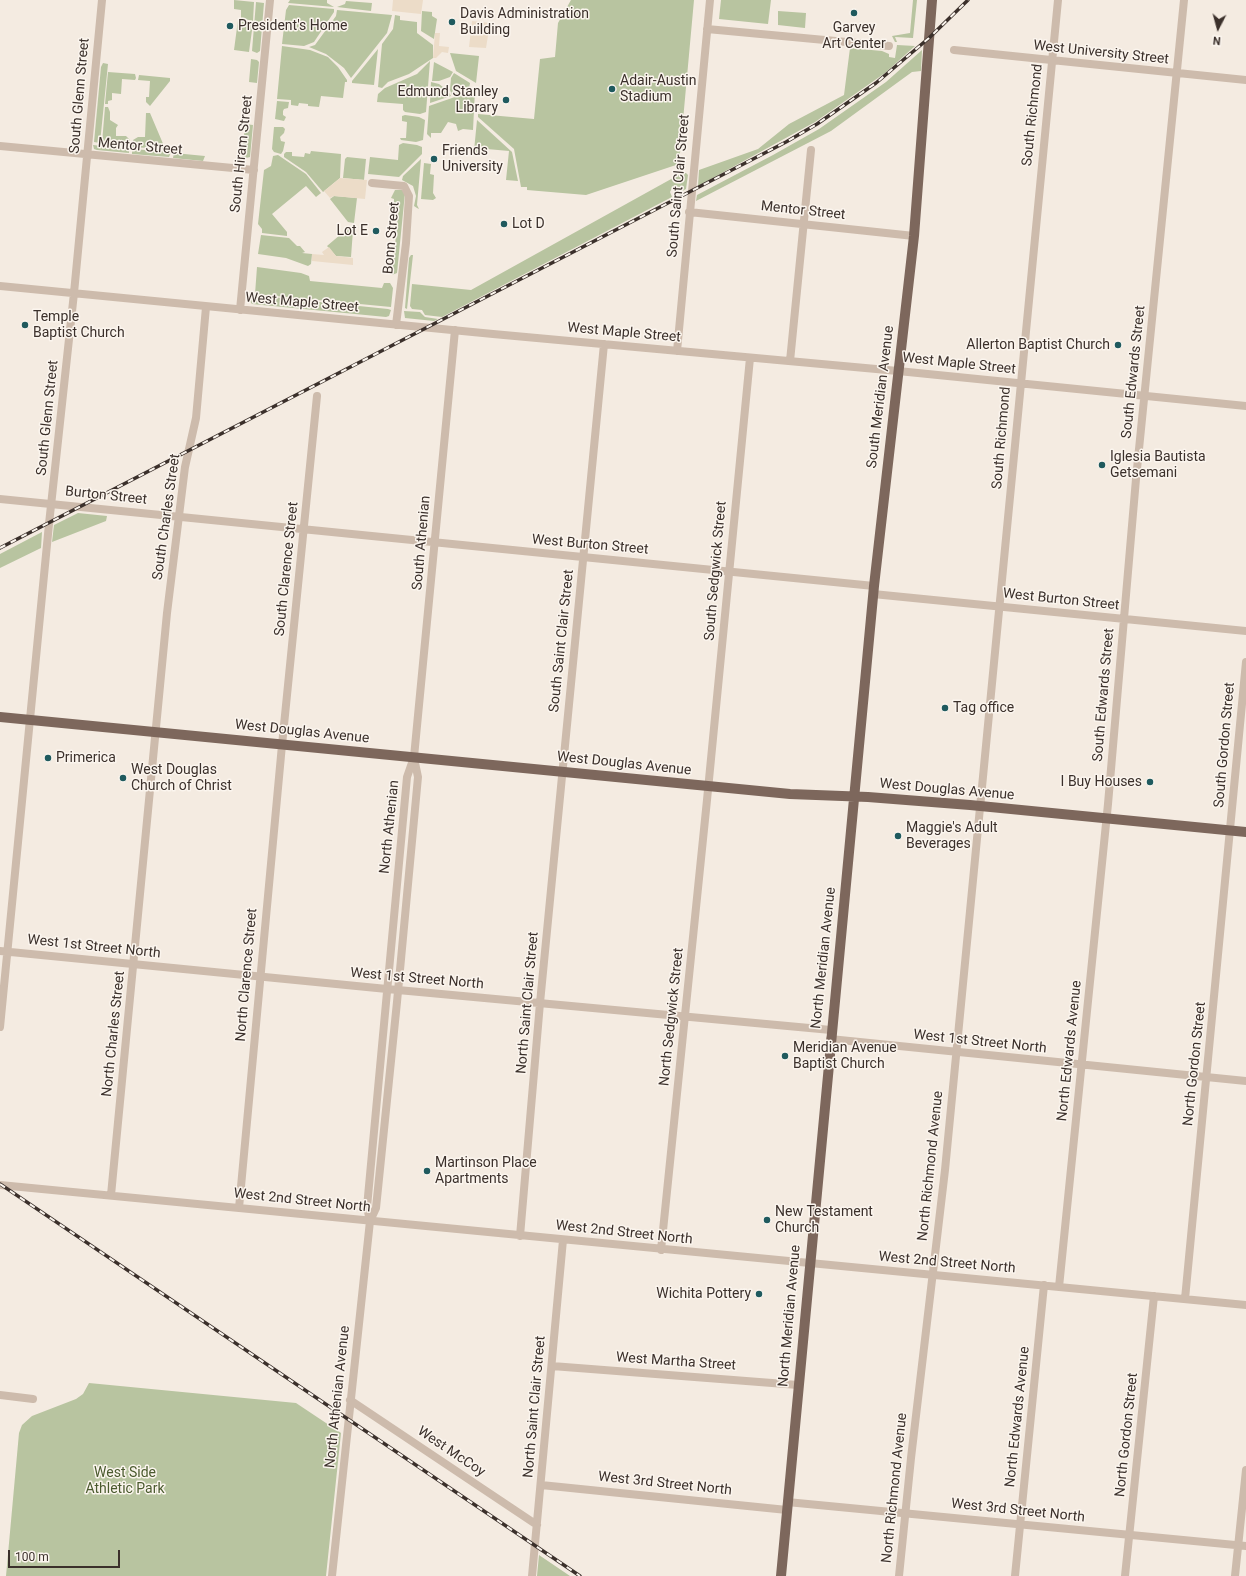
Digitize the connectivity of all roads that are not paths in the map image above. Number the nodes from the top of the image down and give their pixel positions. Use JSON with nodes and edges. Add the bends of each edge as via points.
{"nodes":[{"id":1,"x":102,"y":0,"type":"edge"},
{"id":2,"x":270,"y":0,"type":"edge"},
{"id":3,"x":710,"y":0,"type":"edge"},
{"id":4,"x":932,"y":0,"type":"edge"},
{"id":5,"x":1058,"y":0,"type":"edge"},
{"id":6,"x":1184,"y":0,"type":"edge"},
{"id":7,"x":707,"y":29,"type":"junction"},
{"id":8,"x":888,"y":46,"type":"dead end"},
{"id":9,"x":954,"y":50,"type":"dead end"},
{"id":10,"x":1052,"y":61,"type":"junction"},
{"id":11,"x":1177,"y":73,"type":"junction"},
{"id":12,"x":1246,"y":80,"type":"edge"},
{"id":13,"x":0,"y":146,"type":"edge"},
{"id":14,"x":811,"y":150,"type":"dead end"},
{"id":15,"x":87,"y":155,"type":"junction"},
{"id":16,"x":254,"y":170,"type":"junction"},
{"id":17,"x":372,"y":182,"type":"dead end"},
{"id":18,"x":689,"y":212,"type":"junction"},
{"id":19,"x":804,"y":225,"type":"junction"},
{"id":20,"x":914,"y":236,"type":"junction"},
{"id":21,"x":0,"y":286,"type":"edge"},
{"id":22,"x":74,"y":294,"type":"junction"},
{"id":23,"x":206,"y":307,"type":"junction"},
{"id":24,"x":240,"y":310,"type":"junction"},
{"id":25,"x":396,"y":325,"type":"junction"},
{"id":26,"x":455,"y":330,"type":"junction"},
{"id":27,"x":604,"y":344,"type":"junction"},
{"id":28,"x":677,"y":351,"type":"junction"},
{"id":29,"x":750,"y":358,"type":"junction"},
{"id":30,"x":790,"y":361,"type":"junction"},
{"id":31,"x":898,"y":371,"type":"junction"},
{"id":32,"x":1020,"y":383,"type":"junction"},
{"id":33,"x":317,"y":396,"type":"dead end"},
{"id":34,"x":1144,"y":396,"type":"junction"},
{"id":35,"x":1246,"y":406,"type":"edge"},
{"id":36,"x":0,"y":499,"type":"edge"},
{"id":37,"x":52,"y":504,"type":"junction"},
{"id":38,"x":178,"y":517,"type":"junction"},
{"id":39,"x":304,"y":530,"type":"junction"},
{"id":40,"x":435,"y":543,"type":"junction"},
{"id":41,"x":583,"y":557,"type":"junction"},
{"id":42,"x":729,"y":570,"type":"junction"},
{"id":43,"x":873,"y":590,"type":"junction"},
{"id":44,"x":1000,"y":607,"type":"junction"},
{"id":45,"x":1124,"y":620,"type":"junction"},
{"id":46,"x":1246,"y":631,"type":"edge"},
{"id":47,"x":1246,"y":662,"type":"edge"},
{"id":48,"x":0,"y":717,"type":"edge"},
{"id":49,"x":30,"y":720,"type":"junction"},
{"id":50,"x":156,"y":732,"type":"junction"},
{"id":51,"x":282,"y":745,"type":"junction"},
{"id":52,"x":414,"y":758,"type":"junction"},
{"id":53,"x":563,"y":772,"type":"junction"},
{"id":54,"x":709,"y":786,"type":"junction"},
{"id":55,"x":854,"y":797,"type":"junction"},
{"id":56,"x":981,"y":806,"type":"junction"},
{"id":57,"x":1106,"y":818,"type":"junction"},
{"id":58,"x":1231,"y":830,"type":"junction"},
{"id":59,"x":1246,"y":832,"type":"edge"},
{"id":60,"x":3,"y":951,"type":"edge"},
{"id":61,"x":134,"y":964,"type":"junction"},
{"id":62,"x":260,"y":977,"type":"junction"},
{"id":63,"x":387,"y":989,"type":"junction"},
{"id":64,"x":398,"y":990,"type":"junction"},
{"id":65,"x":540,"y":1003,"type":"junction"},
{"id":66,"x":686,"y":1017,"type":"junction"},
{"id":67,"x":0,"y":1026,"type":"edge"},
{"id":68,"x":830,"y":1035,"type":"junction"},
{"id":69,"x":956,"y":1053,"type":"junction"},
{"id":70,"x":1082,"y":1065,"type":"junction"},
{"id":71,"x":1207,"y":1077,"type":"junction"},
{"id":72,"x":1246,"y":1081,"type":"edge"},
{"id":73,"x":0,"y":1185,"type":"edge"},
{"id":74,"x":111,"y":1195,"type":"junction"},
{"id":75,"x":239,"y":1208,"type":"junction"},
{"id":76,"x":370,"y":1221,"type":"junction"},
{"id":77,"x":520,"y":1236,"type":"junction"},
{"id":78,"x":563,"y":1240,"type":"junction"},
{"id":79,"x":661,"y":1250,"type":"junction"},
{"id":80,"x":810,"y":1264,"type":"junction"},
{"id":81,"x":932,"y":1275,"type":"junction"},
{"id":82,"x":1044,"y":1285,"type":"junction"},
{"id":83,"x":1058,"y":1287,"type":"junction"},
{"id":84,"x":1154,"y":1296,"type":"junction"},
{"id":85,"x":1185,"y":1299,"type":"junction"},
{"id":86,"x":1246,"y":1306,"type":"edge"},
{"id":87,"x":552,"y":1366,"type":"junction"},
{"id":88,"x":798,"y":1385,"type":"junction"},
{"id":89,"x":0,"y":1395,"type":"edge"},
{"id":90,"x":33,"y":1399,"type":"dead end"},
{"id":91,"x":350,"y":1400,"type":"junction"},
{"id":92,"x":1246,"y":1470,"type":"edge"},
{"id":93,"x":541,"y":1485,"type":"junction"},
{"id":94,"x":787,"y":1506,"type":"junction"},
{"id":95,"x":905,"y":1513,"type":"junction"},
{"id":96,"x":1020,"y":1524,"type":"junction"},
{"id":97,"x":537,"y":1526,"type":"junction"},
{"id":98,"x":1130,"y":1535,"type":"junction"},
{"id":99,"x":1242,"y":1546,"type":"edge"},
{"id":100,"x":332,"y":1576,"type":"edge"},
{"id":101,"x":532,"y":1576,"type":"edge"},
{"id":102,"x":781,"y":1576,"type":"edge"},
{"id":103,"x":899,"y":1576,"type":"edge"},
{"id":104,"x":1015,"y":1576,"type":"edge"},
{"id":105,"x":1125,"y":1576,"type":"edge"},
{"id":106,"x":1235,"y":1576,"type":"edge"}],
"edges":[{"from":1,"to":15,"type":"street","name":"South Glenn Street"},
{"from":2,"to":16,"type":"street","name":"South Hiram Street"},
{"from":3,"to":7,"type":"street","name":"South Saint Clair Street"},
{"from":4,"to":20,"type":"main road","name":"South Meridian Avenue"},
{"from":5,"to":10,"type":"street","name":"South Richmond"},
{"from":6,"to":11,"type":"street","name":"South Edwards Street"},
{"from":7,"to":8,"type":"street"},
{"from":7,"to":18,"type":"street","name":"South Saint Clair Street"},
{"from":9,"to":10,"type":"street","name":"West University Street"},
{"from":10,"to":11,"type":"street","name":"West University Street"},
{"from":10,"to":32,"type":"street","name":"South Richmond"},
{"from":11,"to":12,"type":"street","name":"West University Street"},
{"from":11,"to":34,"type":"street","name":"South Edwards Street"},
{"from":13,"to":15,"type":"street","name":"Mentor Street"},
{"from":14,"to":19,"type":"street"},
{"from":15,"to":16,"type":"street","name":"Mentor Street"},
{"from":15,"to":22,"type":"street","name":"South Glenn Street"},
{"from":16,"to":24,"type":"street","name":"South Hiram Street"},
{"from":17,"to":25,"type":"street","name":"Bonn Street","via":[[404,186],[409,196]]},
{"from":18,"to":19,"type":"street","name":"Mentor Street"},
{"from":18,"to":28,"type":"street","name":"South Saint Clair Street"},
{"from":19,"to":20,"type":"street","name":"Mentor Street"},
{"from":19,"to":30,"type":"street"},
{"from":20,"to":31,"type":"main road","name":"South Meridian Avenue"},
{"from":21,"to":22,"type":"street","name":"West Maple Street"},
{"from":22,"to":23,"type":"street","name":"West Maple Street"},
{"from":22,"to":37,"type":"street","name":"South Glenn Street"},
{"from":23,"to":24,"type":"street","name":"West Maple Street"},
{"from":23,"to":38,"type":"street","name":"South Charles Street","via":[[196,418],[185,467]]},
{"from":24,"to":25,"type":"street","name":"West Maple Street"},
{"from":25,"to":26,"type":"street","name":"West Maple Street"},
{"from":26,"to":27,"type":"street","name":"West Maple Street"},
{"from":26,"to":40,"type":"street","name":"South Athenian"},
{"from":27,"to":28,"type":"street","name":"West Maple Street"},
{"from":27,"to":41,"type":"street","name":"South Saint Clair Street"},
{"from":28,"to":29,"type":"street","name":"West Maple Street"},
{"from":29,"to":30,"type":"street","name":"West Maple Street"},
{"from":29,"to":42,"type":"street","name":"South Sedgwick Street"},
{"from":30,"to":31,"type":"street","name":"West Maple Street"},
{"from":31,"to":32,"type":"street","name":"West Maple Street"},
{"from":31,"to":43,"type":"main road","name":"South Meridian Avenue"},
{"from":32,"to":34,"type":"street","name":"West Maple Street"},
{"from":32,"to":44,"type":"street","name":"South Richmond"},
{"from":33,"to":39,"type":"street","name":"South Clarence Street"},
{"from":34,"to":35,"type":"street","name":"West Maple Street"},
{"from":34,"to":45,"type":"street","name":"South Edwards Street"},
{"from":36,"to":37,"type":"street","name":"Burton Street"},
{"from":37,"to":38,"type":"street","name":"Burton Street"},
{"from":37,"to":49,"type":"street","name":"South Glenn Street"},
{"from":38,"to":39,"type":"street","name":"Burton Street"},
{"from":38,"to":50,"type":"street","name":"South Charles Street"},
{"from":39,"to":40,"type":"street","name":"West Burton Street"},
{"from":39,"to":51,"type":"street","name":"South Clarence Street"},
{"from":40,"to":41,"type":"street","name":"West Burton Street"},
{"from":40,"to":52,"type":"street","name":"South Athenian"},
{"from":41,"to":42,"type":"street","name":"West Burton Street"},
{"from":41,"to":53,"type":"street","name":"South Saint Clair Street"},
{"from":42,"to":43,"type":"street","name":"West Burton Street"},
{"from":42,"to":54,"type":"street","name":"South Sedgwick Street"},
{"from":43,"to":44,"type":"street","name":"West Burton Street"},
{"from":43,"to":55,"type":"main road","name":"South Meridian Avenue"},
{"from":44,"to":45,"type":"street","name":"West Burton Street"},
{"from":44,"to":56,"type":"street","name":"South Richmond"},
{"from":45,"to":46,"type":"street","name":"West Burton Street"},
{"from":45,"to":57,"type":"street","name":"South Edwards Street"},
{"from":47,"to":58,"type":"street","name":"South Gordon Street"},
{"from":48,"to":49,"type":"main road","name":"West Douglas Avenue"},
{"from":49,"to":50,"type":"main road","name":"West Douglas Avenue"},
{"from":49,"to":60,"type":"street","name":"South Glenn Street"},
{"from":50,"to":51,"type":"main road","name":"West Douglas Avenue"},
{"from":50,"to":61,"type":"street","name":"North Charles Street"},
{"from":51,"to":52,"type":"main road","name":"West Douglas Avenue"},
{"from":51,"to":62,"type":"street","name":"North Clarence Street"},
{"from":52,"to":53,"type":"main road","name":"West Douglas Avenue"},
{"from":52,"to":63,"type":"street","name":"North Athenian","via":[[407,777]]},
{"from":52,"to":64,"type":"street","name":"North Athenian","via":[[418,777]]},
{"from":53,"to":54,"type":"main road","name":"West Douglas Avenue"},
{"from":53,"to":65,"type":"street","name":"North Saint Clair Street"},
{"from":54,"to":55,"type":"main road","name":"West Douglas Avenue"},
{"from":54,"to":66,"type":"street","name":"North Sedgwick Street"},
{"from":55,"to":56,"type":"main road","name":"West Douglas Avenue"},
{"from":55,"to":68,"type":"main road","name":"North Meridian Avenue"},
{"from":56,"to":57,"type":"main road","name":"West Douglas Avenue"},
{"from":56,"to":69,"type":"street","name":"North Richmond Avenue"},
{"from":57,"to":58,"type":"main road","name":"West Douglas Avenue"},
{"from":57,"to":70,"type":"street","name":"North Edwards Avenue"},
{"from":58,"to":59,"type":"main road","name":"West Douglas Avenue"},
{"from":58,"to":71,"type":"street","name":"North Gordon Street"},
{"from":60,"to":61,"type":"street","name":"West 1st Street North"},
{"from":60,"to":67,"type":"street","name":"South Glenn Street"},
{"from":61,"to":62,"type":"street","name":"West 1st Street North"},
{"from":61,"to":74,"type":"street","name":"North Charles Street"},
{"from":62,"to":63,"type":"street","name":"West 1st Street North"},
{"from":62,"to":75,"type":"street","name":"North Clarence Street"},
{"from":63,"to":64,"type":"street","name":"West 1st Street North"},
{"from":63,"to":76,"type":"street","name":"North Athenian","via":[[367,1207]]},
{"from":64,"to":65,"type":"street","name":"West 1st Street North"},
{"from":64,"to":76,"type":"street","name":"North Athenian","via":[[376,1208]]},
{"from":65,"to":66,"type":"street","name":"West 1st Street North"},
{"from":65,"to":77,"type":"street","name":"North Saint Clair Street"},
{"from":66,"to":68,"type":"street","name":"West 1st Street North"},
{"from":66,"to":79,"type":"street","name":"North Sedgwick Street"},
{"from":68,"to":69,"type":"street","name":"West 1st Street North"},
{"from":68,"to":80,"type":"main road","name":"North Meridian Avenue"},
{"from":69,"to":70,"type":"street","name":"West 1st Street North"},
{"from":69,"to":81,"type":"street","name":"North Richmond Avenue"},
{"from":70,"to":71,"type":"street","name":"West 1st Street North"},
{"from":70,"to":83,"type":"street","name":"North Edwards Avenue"},
{"from":71,"to":72,"type":"street","name":"West 1st Street North"},
{"from":71,"to":85,"type":"street","name":"North Gordon Street"},
{"from":73,"to":74,"type":"street","name":"West 2nd Street North"},
{"from":74,"to":75,"type":"street","name":"West 2nd Street North"},
{"from":75,"to":76,"type":"street","name":"West 2nd Street North"},
{"from":76,"to":77,"type":"street","name":"West 2nd Street North"},
{"from":76,"to":91,"type":"street","name":"North Athenian Avenue"},
{"from":77,"to":78,"type":"street","name":"West 2nd Street North"},
{"from":78,"to":79,"type":"street","name":"West 2nd Street North"},
{"from":78,"to":87,"type":"street","name":"North Saint Clair Street"},
{"from":79,"to":80,"type":"street","name":"West 2nd Street North"},
{"from":80,"to":81,"type":"street","name":"West 2nd Street North"},
{"from":80,"to":88,"type":"main road","name":"North Meridian Avenue"},
{"from":81,"to":82,"type":"street","name":"West 2nd Street North"},
{"from":81,"to":95,"type":"street","name":"North Richmond Avenue"},
{"from":82,"to":83,"type":"street","name":"West 2nd Street North"},
{"from":82,"to":96,"type":"street","name":"North Edwards Avenue"},
{"from":83,"to":84,"type":"street","name":"West 2nd Street North"},
{"from":84,"to":85,"type":"street","name":"West 2nd Street North"},
{"from":84,"to":98,"type":"street","name":"North Gordon Street"},
{"from":85,"to":86,"type":"street","name":"West 2nd Street North"},
{"from":87,"to":88,"type":"street","name":"West Martha Street"},
{"from":87,"to":93,"type":"street","name":"North Saint Clair Street"},
{"from":88,"to":94,"type":"main road","name":"North Meridian Avenue"},
{"from":89,"to":90,"type":"street"},
{"from":91,"to":97,"type":"street","name":"West McCoy"},
{"from":91,"to":100,"type":"street","name":"North Athenian Avenue"},
{"from":92,"to":99,"type":"street"},
{"from":93,"to":94,"type":"street","name":"West 3rd Street North"},
{"from":93,"to":97,"type":"street","name":"North Saint Clair Street"},
{"from":94,"to":95,"type":"street","name":"West 3rd Street North"},
{"from":94,"to":102,"type":"main road","name":"North Meridian Avenue"},
{"from":95,"to":96,"type":"street","name":"West 3rd Street North"},
{"from":95,"to":103,"type":"street","name":"North Richmond Avenue"},
{"from":96,"to":98,"type":"street","name":"West 3rd Street North"},
{"from":96,"to":104,"type":"street","name":"North Edwards Avenue"},
{"from":97,"to":101,"type":"street","name":"North Saint Clair Street"},
{"from":98,"to":99,"type":"street","name":"West 3rd Street North"},
{"from":98,"to":105,"type":"street","name":"North Gordon Street"},
{"from":99,"to":106,"type":"street"}]}
